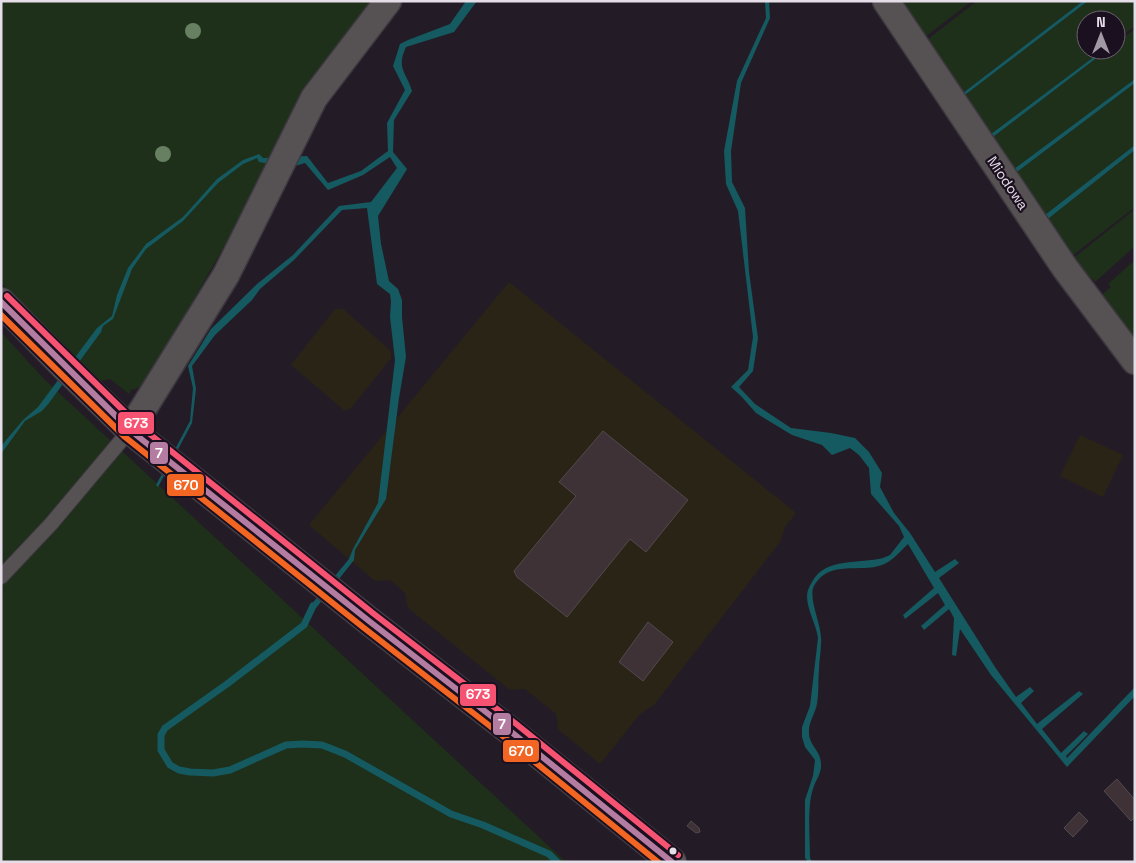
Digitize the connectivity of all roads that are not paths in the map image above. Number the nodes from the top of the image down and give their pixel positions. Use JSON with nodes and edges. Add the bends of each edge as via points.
{"nodes":[{"id":1,"x":388,"y":1,"type":"edge"},
{"id":2,"x":886,"y":1,"type":"edge"},
{"id":3,"x":1,"y":302,"type":"edge"},
{"id":4,"x":1135,"y":361,"type":"edge"},
{"id":5,"x":130,"y":430,"type":"junction"},
{"id":6,"x":1,"y":577,"type":"edge"},
{"id":7,"x":672,"y":862,"type":"edge"}],
"edges":[{"from":1,"to":5,"type":"street","via":[[314,98],[226,274]]},
{"from":2,"to":4,"type":"street","name":"Miodowa","via":[[1065,268]]},
{"from":3,"to":5,"type":"main road"},
{"from":5,"to":6,"type":"lane","via":[[51,524]]},
{"from":5,"to":7,"type":"main road"}]}
